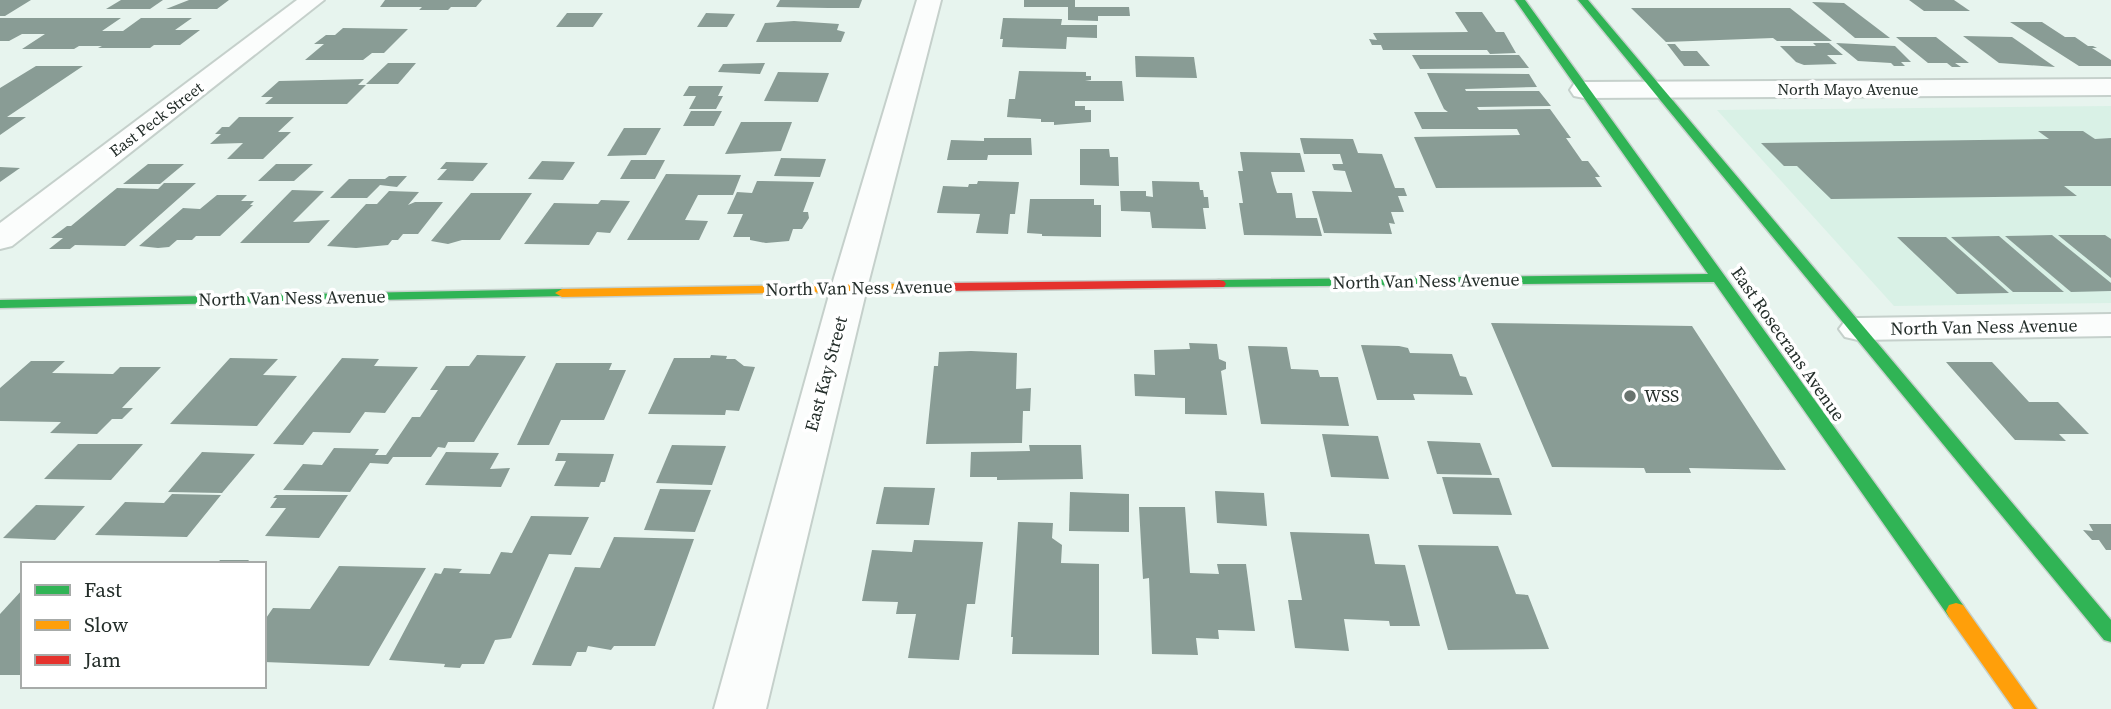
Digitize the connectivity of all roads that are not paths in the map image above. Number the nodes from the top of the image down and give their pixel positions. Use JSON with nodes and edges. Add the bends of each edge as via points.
{"nodes":[{"id":1,"x":312,"y":0,"type":"edge"},
{"id":2,"x":929,"y":0,"type":"edge"},
{"id":3,"x":1520,"y":0,"type":"edge"},
{"id":4,"x":1583,"y":0,"type":"edge"},
{"id":5,"x":2111,"y":87,"type":"edge"},
{"id":6,"x":1584,"y":90,"type":"junction"},
{"id":7,"x":1655,"y":90,"type":"junction"},
{"id":8,"x":0,"y":239,"type":"edge"},
{"id":9,"x":1718,"y":278,"type":"junction"},
{"id":10,"x":849,"y":288,"type":"junction"},
{"id":11,"x":0,"y":304,"type":"edge"},
{"id":12,"x":2111,"y":325,"type":"edge"},
{"id":13,"x":1858,"y":329,"type":"junction"},
{"id":14,"x":2111,"y":634,"type":"edge"},
{"id":15,"x":740,"y":709,"type":"edge"},
{"id":16,"x":2026,"y":709,"type":"edge"}],
"edges":[{"from":1,"to":8,"type":"street","name":"East Peck Street"},
{"from":2,"to":10,"type":"street","name":"East Kay Street"},
{"from":3,"to":6,"type":"main road","name":"East Rosecrans Avenue"},
{"from":4,"to":7,"type":"main road"},
{"from":5,"to":7,"type":"street","name":"North Mayo Avenue"},
{"from":6,"to":7,"type":"street","name":"North Mayo Avenue"},
{"from":6,"to":9,"type":"main road","name":"East Rosecrans Avenue"},
{"from":7,"to":13,"type":"main road"},
{"from":9,"to":10,"type":"main road","name":"North Van Ness Avenue"},
{"from":9,"to":16,"type":"main road","name":"East Rosecrans Avenue"},
{"from":10,"to":11,"type":"main road","name":"North Van Ness Avenue"},
{"from":10,"to":15,"type":"street","name":"East Kay Street"},
{"from":12,"to":13,"type":"street","name":"North Van Ness Avenue"},
{"from":13,"to":14,"type":"main road"}]}
